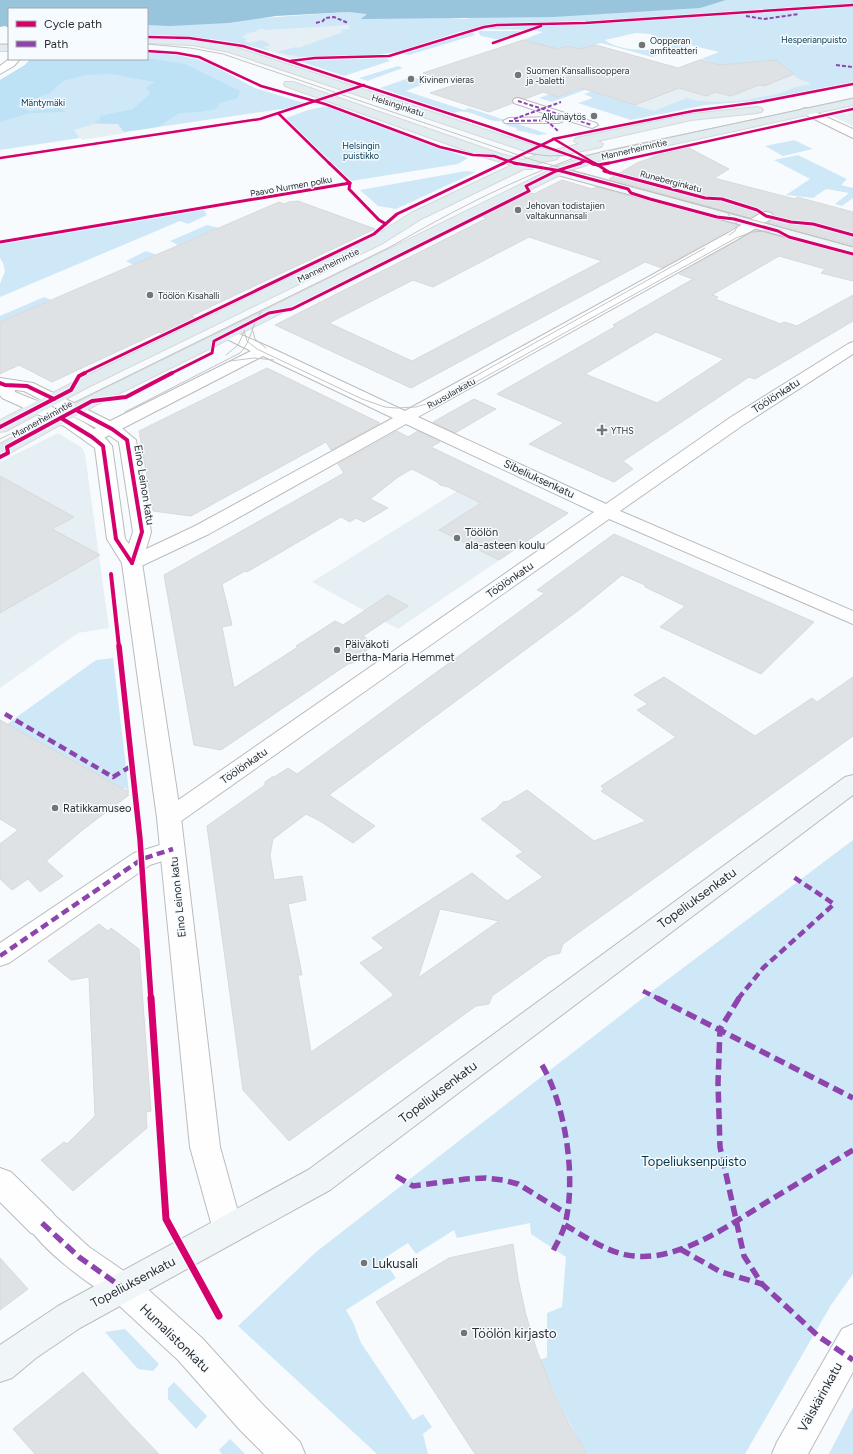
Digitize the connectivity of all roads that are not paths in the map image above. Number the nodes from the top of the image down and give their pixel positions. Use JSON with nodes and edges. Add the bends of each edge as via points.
{"nodes":[{"id":1,"x":0,"y":39,"type":"edge"},
{"id":2,"x":148,"y":40,"type":"edge"},
{"id":3,"x":7,"y":46,"type":"edge"},
{"id":4,"x":148,"y":47,"type":"edge"},
{"id":5,"x":0,"y":60,"type":"edge"},
{"id":6,"x":14,"y":60,"type":"edge"},
{"id":7,"x":0,"y":71,"type":"edge"},
{"id":8,"x":853,"y":91,"type":"edge"},
{"id":9,"x":518,"y":101,"type":"dead end"},
{"id":10,"x":561,"y":102,"type":"dead end"},
{"id":11,"x":853,"y":102,"type":"edge"},
{"id":12,"x":538,"y":110,"type":"junction"},
{"id":13,"x":762,"y":110,"type":"junction"},
{"id":14,"x":806,"y":111,"type":"junction"},
{"id":15,"x":546,"y":120,"type":"junction"},
{"id":16,"x":576,"y":120,"type":"junction"},
{"id":17,"x":592,"y":125,"type":"dead end"},
{"id":18,"x":559,"y":132,"type":"dead end"},
{"id":19,"x":853,"y":134,"type":"edge"},
{"id":20,"x":519,"y":146,"type":"junction"},
{"id":21,"x":548,"y":155,"type":"junction"},
{"id":22,"x":577,"y":164,"type":"junction"},
{"id":23,"x":522,"y":165,"type":"junction"},
{"id":24,"x":558,"y":171,"type":"junction"},
{"id":25,"x":766,"y":216,"type":"junction"},
{"id":26,"x":754,"y":224,"type":"junction"},
{"id":27,"x":853,"y":239,"type":"edge"},
{"id":28,"x":853,"y":251,"type":"edge"},
{"id":29,"x":228,"y":334,"type":"junction"},
{"id":30,"x":853,"y":347,"type":"edge"},
{"id":31,"x":264,"y":350,"type":"junction"},
{"id":32,"x":3,"y":384,"type":"edge"},
{"id":33,"x":54,"y":399,"type":"junction"},
{"id":34,"x":36,"y":408,"type":"junction"},
{"id":35,"x":76,"y":410,"type":"junction"},
{"id":36,"x":406,"y":417,"type":"junction"},
{"id":37,"x":61,"y":418,"type":"junction"},
{"id":38,"x":0,"y":427,"type":"edge"},
{"id":39,"x":110,"y":428,"type":"junction"},
{"id":40,"x":92,"y":437,"type":"junction"},
{"id":41,"x":0,"y":451,"type":"edge"},
{"id":42,"x":608,"y":511,"type":"junction"},
{"id":43,"x":132,"y":563,"type":"junction"},
{"id":44,"x":853,"y":618,"type":"edge"},
{"id":45,"x":853,"y":783,"type":"edge"},
{"id":46,"x":169,"y":818,"type":"junction"},
{"id":47,"x":173,"y":849,"type":"junction"},
{"id":48,"x":0,"y":956,"type":"edge"},
{"id":49,"x":0,"y":1182,"type":"edge"},
{"id":50,"x":42,"y":1223,"type":"joint"},
{"id":51,"x":228,"y":1230,"type":"junction"},
{"id":52,"x":123,"y":1288,"type":"junction"},
{"id":53,"x":853,"y":1340,"type":"edge"},
{"id":54,"x":0,"y":1366,"type":"edge"},
{"id":55,"x":288,"y":1454,"type":"edge"},
{"id":56,"x":789,"y":1454,"type":"edge"}],
"edges":[{"from":1,"to":3,"type":"main road"},
{"from":2,"to":20,"type":"main road","name":"Helsinginkatu","via":[[192,42],[231,49]]},
{"from":3,"to":5,"type":"street"},
{"from":4,"to":23,"type":"main road","name":"Helsinginkatu","via":[[182,50],[223,59]]},
{"from":6,"to":7,"type":"street"},
{"from":8,"to":13,"type":"main road","name":"Mannerheimintie"},
{"from":9,"to":12,"type":"street"},
{"from":10,"to":12,"type":"street"},
{"from":11,"to":14,"type":"main road","name":"Mannerheimintie"},
{"from":12,"to":15,"type":"street"},
{"from":12,"to":15,"type":"street","via":[[509,121]]},
{"from":12,"to":16,"type":"street"},
{"from":13,"to":20,"type":"main road","via":[[691,117],[548,147]]},
{"from":13,"to":21,"type":"main road","name":"Mannerheimintie"},
{"from":14,"to":19,"type":"street"},
{"from":14,"to":22,"type":"main road","name":"Mannerheimintie","via":[[602,156]]},
{"from":15,"to":16,"type":"street"},
{"from":15,"to":18,"type":"street"},
{"from":16,"to":17,"type":"street"},
{"from":20,"to":21,"type":"main road","name":"Helsinginkatu"},
{"from":21,"to":22,"type":"main road","name":"Helsinginkatu"},
{"from":21,"to":23,"type":"main road","name":"Mannerheimintie"},
{"from":22,"to":24,"type":"main road","name":"Mannerheimintie"},
{"from":22,"to":25,"type":"main road","name":"Runeberginkatu"},
{"from":23,"to":24,"type":"main road","name":"Helsinginkatu"},
{"from":23,"to":33,"type":"main road","name":"Mannerheimintie","via":[[416,216],[378,240]]},
{"from":24,"to":26,"type":"main road","name":"Runeberginkatu"},
{"from":24,"to":29,"type":"main road","name":"Mannerheimintie"},
{"from":25,"to":26,"type":"street","name":"Ruusulankatu"},
{"from":25,"to":27,"type":"main road","name":"Runeberginkatu"},
{"from":26,"to":28,"type":"main road","name":"Runeberginkatu"},
{"from":26,"to":36,"type":"street","name":"Ruusulankatu"},
{"from":29,"to":31,"type":"street","name":"Sibeliuksenkatu"},
{"from":29,"to":35,"type":"main road","name":"Mannerheimintie"},
{"from":30,"to":42,"type":"street","name":"Töölönkatu","via":[[744,416]]},
{"from":31,"to":36,"type":"street","name":"Sibeliuksenkatu"},
{"from":31,"to":39,"type":"street"},
{"from":32,"to":33,"type":"street","name":"Eino Leinon katu","via":[[27,386]]},
{"from":32,"to":34,"type":"street","name":"Eino Leinon katu","via":[[8,395]]},
{"from":33,"to":34,"type":"main road","name":"Mannerheimintie"},
{"from":33,"to":35,"type":"street","name":"Eino Leinon katu"},
{"from":34,"to":37,"type":"street","name":"Eino Leinon katu"},
{"from":34,"to":38,"type":"main road","name":"Mannerheimintie"},
{"from":35,"to":37,"type":"main road","name":"Mannerheimintie"},
{"from":35,"to":39,"type":"street","name":"Eino Leinon katu"},
{"from":36,"to":42,"type":"street","name":"Sibeliuksenkatu"},
{"from":36,"to":43,"type":"street","name":"Ruusulankatu","via":[[202,530]]},
{"from":37,"to":40,"type":"street","name":"Eino Leinon katu"},
{"from":37,"to":41,"type":"main road","name":"Mannerheimintie"},
{"from":39,"to":40,"type":"street"},
{"from":39,"to":43,"type":"street","name":"Eino Leinon katu","via":[[127,440],[142,532]]},
{"from":40,"to":43,"type":"street","name":"Eino Leinon katu","via":[[103,446],[116,539]]},
{"from":42,"to":44,"type":"street","name":"Sibeliuksenkatu"},
{"from":42,"to":46,"type":"street","name":"Töölönkatu"},
{"from":43,"to":46,"type":"street","name":"Eino Leinon katu"},
{"from":45,"to":51,"type":"main road","name":"Topeliuksenkatu","via":[[334,1169],[287,1199]]},
{"from":46,"to":47,"type":"street","name":"Eino Leinon katu"},
{"from":47,"to":48,"type":"street","via":[[142,859]]},
{"from":47,"to":51,"type":"street","name":"Eino Leinon katu","via":[[205,1147]]},
{"from":49,"to":50,"type":"street","name":"Humalistonkatu"},
{"from":50,"to":52,"type":"street","name":"Humalistonkatu","via":[[79,1257]]},
{"from":51,"to":52,"type":"main road","name":"Topeliuksenkatu"},
{"from":52,"to":54,"type":"main road","name":"Topeliuksenkatu","via":[[69,1317]]},
{"from":52,"to":55,"type":"street","name":"Humalistonkatu","via":[[190,1349]]},
{"from":53,"to":56,"type":"street","name":"Välskärinkatu"}]}
